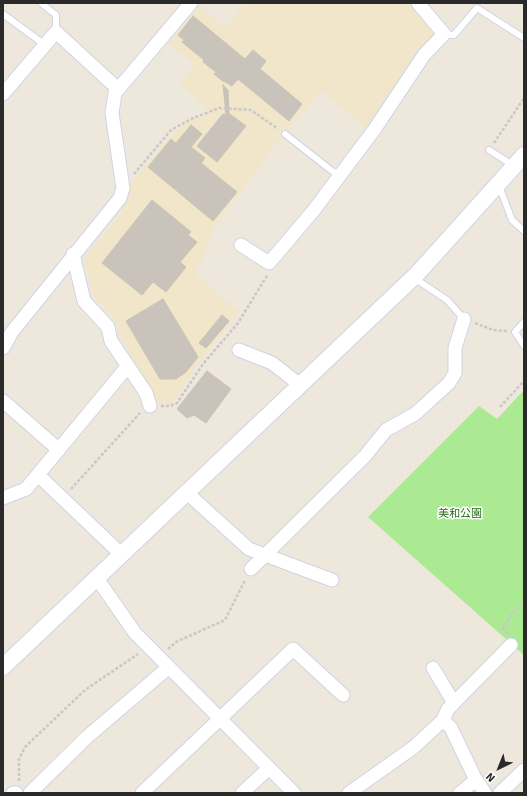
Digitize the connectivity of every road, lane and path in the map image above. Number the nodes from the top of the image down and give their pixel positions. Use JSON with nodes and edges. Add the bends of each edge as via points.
{"nodes":[{"id":1,"x":41,"y":3,"type":"edge"},
{"id":2,"x":191,"y":3,"type":"edge"},
{"id":3,"x":418,"y":3,"type":"edge"},
{"id":4,"x":3,"y":14,"type":"edge"},
{"id":5,"x":56,"y":32,"type":"junction"},
{"id":6,"x":444,"y":34,"type":"junction"},
{"id":7,"x":524,"y":38,"type":"edge"},
{"id":8,"x":45,"y":45,"type":"junction"},
{"id":9,"x":118,"y":89,"type":"junction"},
{"id":10,"x":3,"y":94,"type":"edge"},
{"id":11,"x":524,"y":98,"type":"edge"},
{"id":12,"x":285,"y":134,"type":"joint"},
{"id":13,"x":490,"y":150,"type":"joint"},
{"id":14,"x":519,"y":160,"type":"edge"},
{"id":15,"x":340,"y":175,"type":"junction"},
{"id":16,"x":498,"y":185,"type":"junction"},
{"id":17,"x":123,"y":188,"type":"junction"},
{"id":18,"x":524,"y":231,"type":"edge"},
{"id":19,"x":240,"y":245,"type":"dead end"},
{"id":20,"x":73,"y":254,"type":"junction"},
{"id":21,"x":269,"y":262,"type":"junction"},
{"id":22,"x":414,"y":278,"type":"junction"},
{"id":23,"x":464,"y":319,"type":"junction"},
{"id":24,"x":524,"y":322,"type":"edge"},
{"id":25,"x":515,"y":332,"type":"junction"},
{"id":26,"x":524,"y":346,"type":"edge"},
{"id":27,"x":3,"y":348,"type":"edge"},
{"id":28,"x":239,"y":350,"type":"dead end"},
{"id":29,"x":127,"y":367,"type":"junction"},
{"id":30,"x":524,"y":381,"type":"edge"},
{"id":31,"x":300,"y":385,"type":"junction"},
{"id":32,"x":3,"y":401,"type":"edge"},
{"id":33,"x":150,"y":406,"type":"junction"},
{"id":34,"x":500,"y":407,"type":"dead end"},
{"id":35,"x":59,"y":450,"type":"junction"},
{"id":36,"x":38,"y":475,"type":"junction"},
{"id":37,"x":186,"y":492,"type":"junction"},
{"id":38,"x":3,"y":498,"type":"edge"},
{"id":39,"x":62,"y":498,"type":"junction"},
{"id":40,"x":121,"y":554,"type":"junction"},
{"id":41,"x":266,"y":555,"type":"junction"},
{"id":42,"x":251,"y":569,"type":"joint"},
{"id":43,"x":96,"y":577,"type":"junction"},
{"id":44,"x":332,"y":580,"type":"dead end"},
{"id":45,"x":524,"y":601,"type":"edge"},
{"id":46,"x":511,"y":645,"type":"joint"},
{"id":47,"x":149,"y":647,"type":"junction"},
{"id":48,"x":159,"y":657,"type":"junction"},
{"id":49,"x":4,"y":664,"type":"edge"},
{"id":50,"x":169,"y":667,"type":"junction"},
{"id":51,"x":433,"y":668,"type":"dead end"},
{"id":52,"x":343,"y":695,"type":"dead end"},
{"id":53,"x":454,"y":703,"type":"junction"},
{"id":54,"x":220,"y":718,"type":"junction"},
{"id":55,"x":442,"y":720,"type":"junction"},
{"id":56,"x":269,"y":768,"type":"junction"},
{"id":57,"x":524,"y":770,"type":"edge"},
{"id":58,"x":476,"y":780,"type":"junction"},
{"id":59,"x":14,"y":793,"type":"edge"},
{"id":60,"x":30,"y":793,"type":"edge"},
{"id":61,"x":142,"y":793,"type":"edge"},
{"id":62,"x":242,"y":793,"type":"edge"},
{"id":63,"x":294,"y":793,"type":"edge"},
{"id":64,"x":348,"y":793,"type":"edge"},
{"id":65,"x":460,"y":793,"type":"edge"},
{"id":66,"x":485,"y":793,"type":"edge"},
{"id":67,"x":500,"y":793,"type":"edge"}],
"edges":[{"from":1,"to":5,"type":"lane","via":[[56,15]]},
{"from":2,"to":9,"type":"street"},
{"from":3,"to":6,"type":"street"},
{"from":4,"to":8,"type":"lane"},
{"from":5,"to":8,"type":"street"},
{"from":5,"to":9,"type":"street"},
{"from":6,"to":7,"type":"lane","via":[[454,35],[478,8]]},
{"from":6,"to":15,"type":"street","via":[[424,55],[374,130]]},
{"from":8,"to":10,"type":"street"},
{"from":9,"to":17,"type":"street","via":[[115,92],[112,113]]},
{"from":11,"to":13,"type":"path"},
{"from":12,"to":15,"type":"lane"},
{"from":12,"to":17,"type":"path","via":[[251,110],[219,108],[171,130]]},
{"from":13,"to":14,"type":"lane"},
{"from":14,"to":16,"type":"street"},
{"from":15,"to":21,"type":"street"},
{"from":16,"to":18,"type":"lane","via":[[512,220]]},
{"from":16,"to":22,"type":"street"},
{"from":17,"to":20,"type":"street","via":[[120,198]]},
{"from":19,"to":21,"type":"street"},
{"from":20,"to":27,"type":"street","via":[[12,332]]},
{"from":20,"to":29,"type":"street","via":[[84,301],[108,327],[111,341]]},
{"from":21,"to":33,"type":"path","via":[[270,271],[238,323],[203,364],[177,403],[170,406]]},
{"from":22,"to":23,"type":"lane","via":[[447,300]]},
{"from":22,"to":31,"type":"street"},
{"from":23,"to":25,"type":"path","via":[[493,330]]},
{"from":23,"to":41,"type":"street","via":[[455,348],[455,373],[449,384],[415,414],[386,430],[365,456]]},
{"from":24,"to":25,"type":"lane"},
{"from":25,"to":26,"type":"lane"},
{"from":28,"to":31,"type":"street","via":[[272,363]]},
{"from":29,"to":33,"type":"street","via":[[146,393]]},
{"from":29,"to":35,"type":"street"},
{"from":30,"to":34,"type":"path"},
{"from":31,"to":37,"type":"street"},
{"from":32,"to":35,"type":"street"},
{"from":33,"to":39,"type":"path","via":[[138,415]]},
{"from":35,"to":36,"type":"street"},
{"from":36,"to":38,"type":"street","via":[[26,489]]},
{"from":36,"to":39,"type":"street"},
{"from":37,"to":40,"type":"street"},
{"from":37,"to":41,"type":"street","via":[[249,548]]},
{"from":39,"to":40,"type":"street"},
{"from":40,"to":43,"type":"street"},
{"from":41,"to":42,"type":"street"},
{"from":41,"to":44,"type":"street"},
{"from":42,"to":48,"type":"path","via":[[225,620],[176,642]]},
{"from":43,"to":47,"type":"street","via":[[135,633]]},
{"from":43,"to":49,"type":"street"},
{"from":45,"to":46,"type":"path","via":[[503,628],[514,641]]},
{"from":46,"to":53,"type":"street"},
{"from":47,"to":48,"type":"street"},
{"from":47,"to":59,"type":"path","via":[[85,690],[25,747],[19,759],[18,786]]},
{"from":48,"to":50,"type":"street"},
{"from":50,"to":54,"type":"street"},
{"from":50,"to":60,"type":"street","via":[[87,737]]},
{"from":51,"to":53,"type":"street"},
{"from":52,"to":54,"type":"street","via":[[293,649]]},
{"from":53,"to":55,"type":"street"},
{"from":54,"to":56,"type":"street"},
{"from":54,"to":61,"type":"street"},
{"from":55,"to":58,"type":"street","via":[[451,728]]},
{"from":55,"to":64,"type":"street","via":[[414,747]]},
{"from":56,"to":62,"type":"street"},
{"from":56,"to":63,"type":"street"},
{"from":57,"to":67,"type":"street"},
{"from":58,"to":65,"type":"street"},
{"from":58,"to":66,"type":"street"}]}
